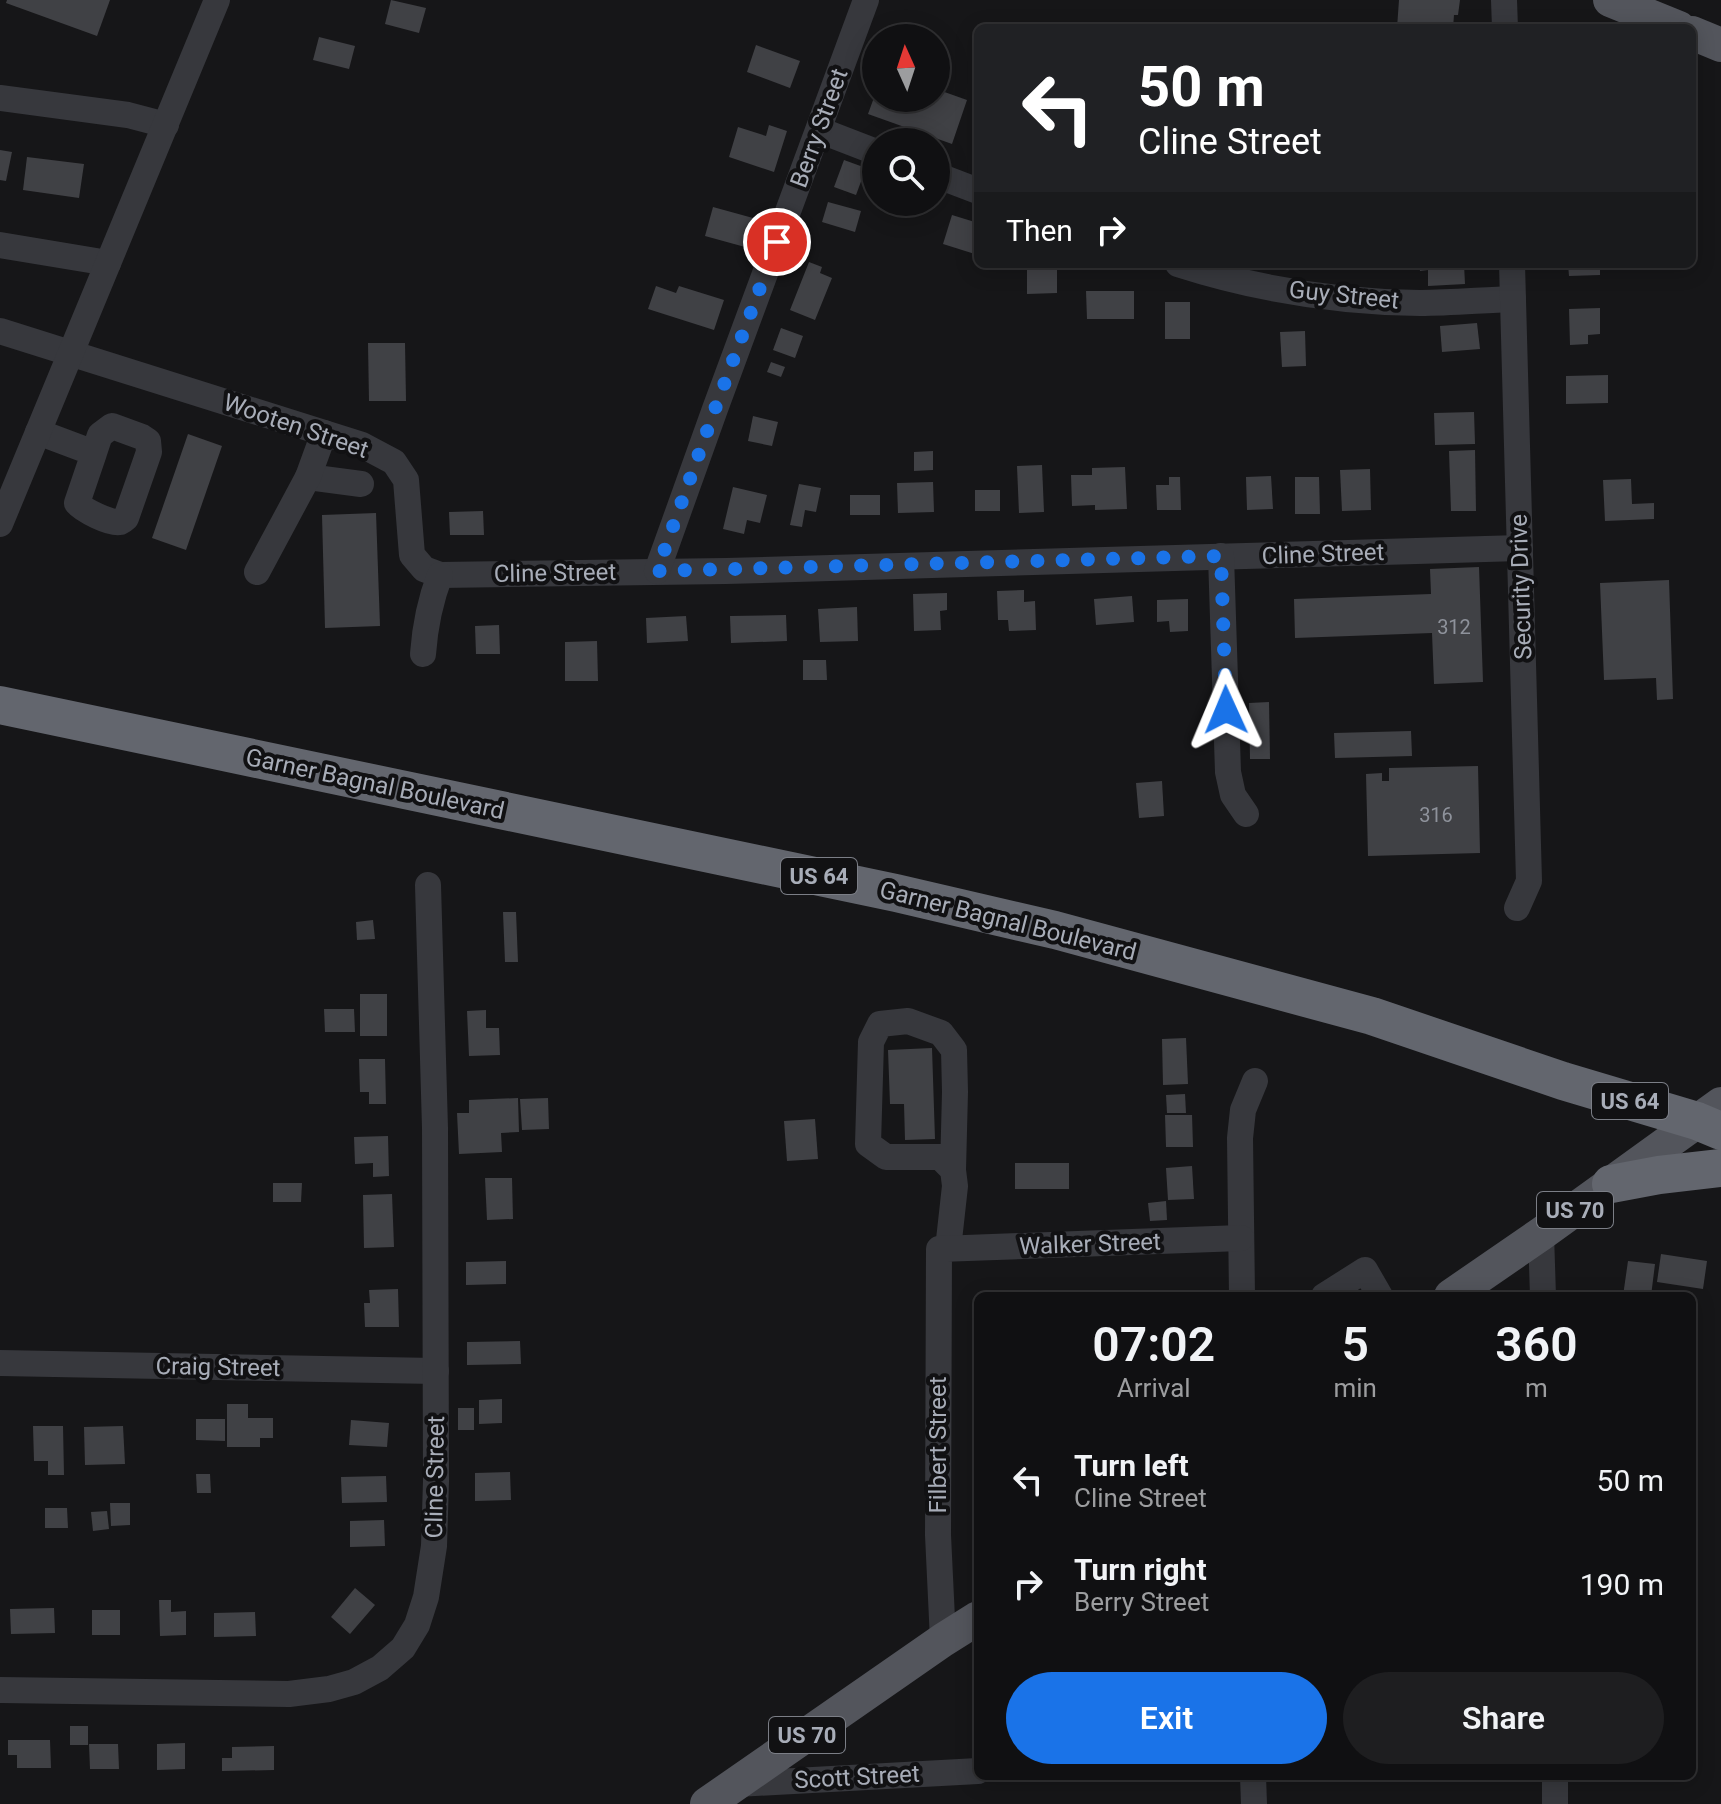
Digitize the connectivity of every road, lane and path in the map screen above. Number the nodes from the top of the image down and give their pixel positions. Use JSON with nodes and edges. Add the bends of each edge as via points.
{"nodes":[{"id":1,"x":217,"y":0,"type":"edge"},
{"id":2,"x":866,"y":0,"type":"edge"},
{"id":3,"x":1504,"y":0,"type":"edge"},
{"id":4,"x":1610,"y":0,"type":"edge"},
{"id":5,"x":1505,"y":24,"type":"edge"},
{"id":6,"x":1669,"y":24,"type":"edge"},
{"id":7,"x":1696,"y":35,"type":"edge"},
{"id":8,"x":1721,"y":45,"type":"edge"},
{"id":9,"x":0,"y":98,"type":"edge"},
{"id":10,"x":166,"y":125,"type":"junction"},
{"id":11,"x":819,"y":130,"type":"junction"},
{"id":12,"x":862,"y":147,"type":"edge"},
{"id":13,"x":950,"y":180,"type":"edge"},
{"id":14,"x":974,"y":189,"type":"edge"},
{"id":15,"x":0,"y":245,"type":"edge"},
{"id":16,"x":108,"y":263,"type":"junction"},
{"id":17,"x":1190,"y":268,"type":"edge"},
{"id":18,"x":1512,"y":268,"type":"edge"},
{"id":19,"x":1513,"y":299,"type":"junction"},
{"id":20,"x":0,"y":331,"type":"edge"},
{"id":21,"x":71,"y":353,"type":"junction"},
{"id":22,"x":38,"y":432,"type":"junction"},
{"id":23,"x":324,"y":433,"type":"junction"},
{"id":24,"x":94,"y":453,"type":"dead end"},
{"id":25,"x":308,"y":477,"type":"junction"},
{"id":26,"x":361,"y":484,"type":"dead end"},
{"id":27,"x":0,"y":524,"type":"edge"},
{"id":28,"x":1520,"y":548,"type":"junction"},
{"id":29,"x":1221,"y":556,"type":"junction"},
{"id":30,"x":657,"y":571,"type":"junction"},
{"id":31,"x":257,"y":572,"type":"dead end"},
{"id":32,"x":440,"y":575,"type":"junction"},
{"id":33,"x":423,"y":654,"type":"dead end"},
{"id":34,"x":0,"y":705,"type":"edge"},
{"id":35,"x":1246,"y":814,"type":"dead end"},
{"id":36,"x":428,"y":885,"type":"dead end"},
{"id":37,"x":1517,"y":908,"type":"dead end"},
{"id":38,"x":1255,"y":1081,"type":"dead end"},
{"id":39,"x":1713,"y":1119,"type":"edge"},
{"id":40,"x":1721,"y":1168,"type":"edge"},
{"id":41,"x":953,"y":1170,"type":"junction"},
{"id":42,"x":1611,"y":1184,"type":"junction"},
{"id":43,"x":1541,"y":1234,"type":"junction"},
{"id":44,"x":1241,"y":1238,"type":"junction"},
{"id":45,"x":944,"y":1249,"type":"junction"},
{"id":46,"x":1242,"y":1292,"type":"edge"},
{"id":47,"x":1330,"y":1292,"type":"edge"},
{"id":48,"x":1378,"y":1292,"type":"edge"},
{"id":49,"x":1457,"y":1292,"type":"edge"},
{"id":50,"x":1543,"y":1292,"type":"edge"},
{"id":51,"x":0,"y":1363,"type":"edge"},
{"id":52,"x":436,"y":1371,"type":"junction"},
{"id":53,"x":974,"y":1621,"type":"edge"},
{"id":54,"x":943,"y":1640,"type":"junction"},
{"id":55,"x":0,"y":1690,"type":"edge"},
{"id":56,"x":974,"y":1771,"type":"edge"},
{"id":57,"x":1253,"y":1780,"type":"edge"},
{"id":58,"x":1555,"y":1780,"type":"edge"},
{"id":59,"x":737,"y":1784,"type":"junction"},
{"id":60,"x":707,"y":1804,"type":"edge"},
{"id":61,"x":1254,"y":1804,"type":"edge"},
{"id":62,"x":1555,"y":1804,"type":"edge"}],
"edges":[{"from":1,"to":10,"type":"street"},
{"from":2,"to":11,"type":"street","name":"Berry Street"},
{"from":3,"to":5,"type":"street"},
{"from":4,"to":6,"type":"main road"},
{"from":7,"to":8,"type":"main road"},
{"from":9,"to":10,"type":"street"},
{"from":10,"to":16,"type":"street"},
{"from":11,"to":12,"type":"street"},
{"from":11,"to":30,"type":"street","name":"Berry Street"},
{"from":13,"to":14,"type":"street"},
{"from":15,"to":16,"type":"street"},
{"from":16,"to":21,"type":"street"},
{"from":17,"to":19,"type":"street","name":"Guy Street","via":[[1330,298],[1421,303]]},
{"from":18,"to":19,"type":"street","name":"Security Drive"},
{"from":19,"to":28,"type":"street","name":"Security Drive"},
{"from":20,"to":21,"type":"street","name":"Wooten Street"},
{"from":21,"to":22,"type":"street"},
{"from":21,"to":23,"type":"street","name":"Wooten Street"},
{"from":22,"to":24,"type":"street"},
{"from":22,"to":27,"type":"street"},
{"from":23,"to":25,"type":"street"},
{"from":23,"to":32,"type":"street","name":"Wooten Street","via":[[394,462],[406,480],[412,555],[424,569]]},
{"from":25,"to":26,"type":"street"},
{"from":25,"to":31,"type":"street"},
{"from":28,"to":29,"type":"street","name":"Cline Street"},
{"from":28,"to":37,"type":"street","name":"Security Drive","via":[[1529,881]]},
{"from":29,"to":30,"type":"street","name":"Cline Street"},
{"from":29,"to":35,"type":"street","via":[[1228,772],[1233,795]]},
{"from":30,"to":32,"type":"street","name":"Cline Street"},
{"from":32,"to":33,"type":"street"},
{"from":34,"to":39,"type":"highway","name":"Garner Bagnal Boulevard","number":"US 64","via":[[1055,930],[1372,1016],[1563,1081]]},
{"from":36,"to":52,"type":"street","name":"Cline Street"},
{"from":38,"to":44,"type":"street","via":[[1243,1110],[1240,1138]]},
{"from":39,"to":42,"type":"main road","number":"US 70"},
{"from":40,"to":42,"type":"highway"},
{"from":41,"to":41,"type":"street","name":"Filbert Street","via":[[940,1157],[886,1157],[868,1144],[871,1042],[880,1024],[908,1021],[941,1033],[954,1050]]},
{"from":41,"to":45,"type":"street","name":"Filbert Street"},
{"from":42,"to":43,"type":"main road","number":"US 70"},
{"from":43,"to":49,"type":"main road","number":"US 70"},
{"from":43,"to":50,"type":"street"},
{"from":44,"to":45,"type":"street","name":"Walker Street"},
{"from":44,"to":46,"type":"street"},
{"from":45,"to":54,"type":"street","name":"Filbert Street","via":[[938,1535]]},
{"from":47,"to":48,"type":"street","via":[[1365,1270]]},
{"from":51,"to":52,"type":"street","name":"Craig Street"},
{"from":52,"to":55,"type":"street","name":"Cline Street","via":[[434,1546],[426,1597],[403,1648],[380,1668],[342,1686],[289,1694]]},
{"from":53,"to":54,"type":"main road","number":"US 70"},
{"from":54,"to":59,"type":"main road","number":"US 70"},
{"from":56,"to":59,"type":"street","name":"Scott Street"},
{"from":57,"to":61,"type":"street"},
{"from":58,"to":62,"type":"street"},
{"from":59,"to":60,"type":"main road","number":"US 70"}]}
